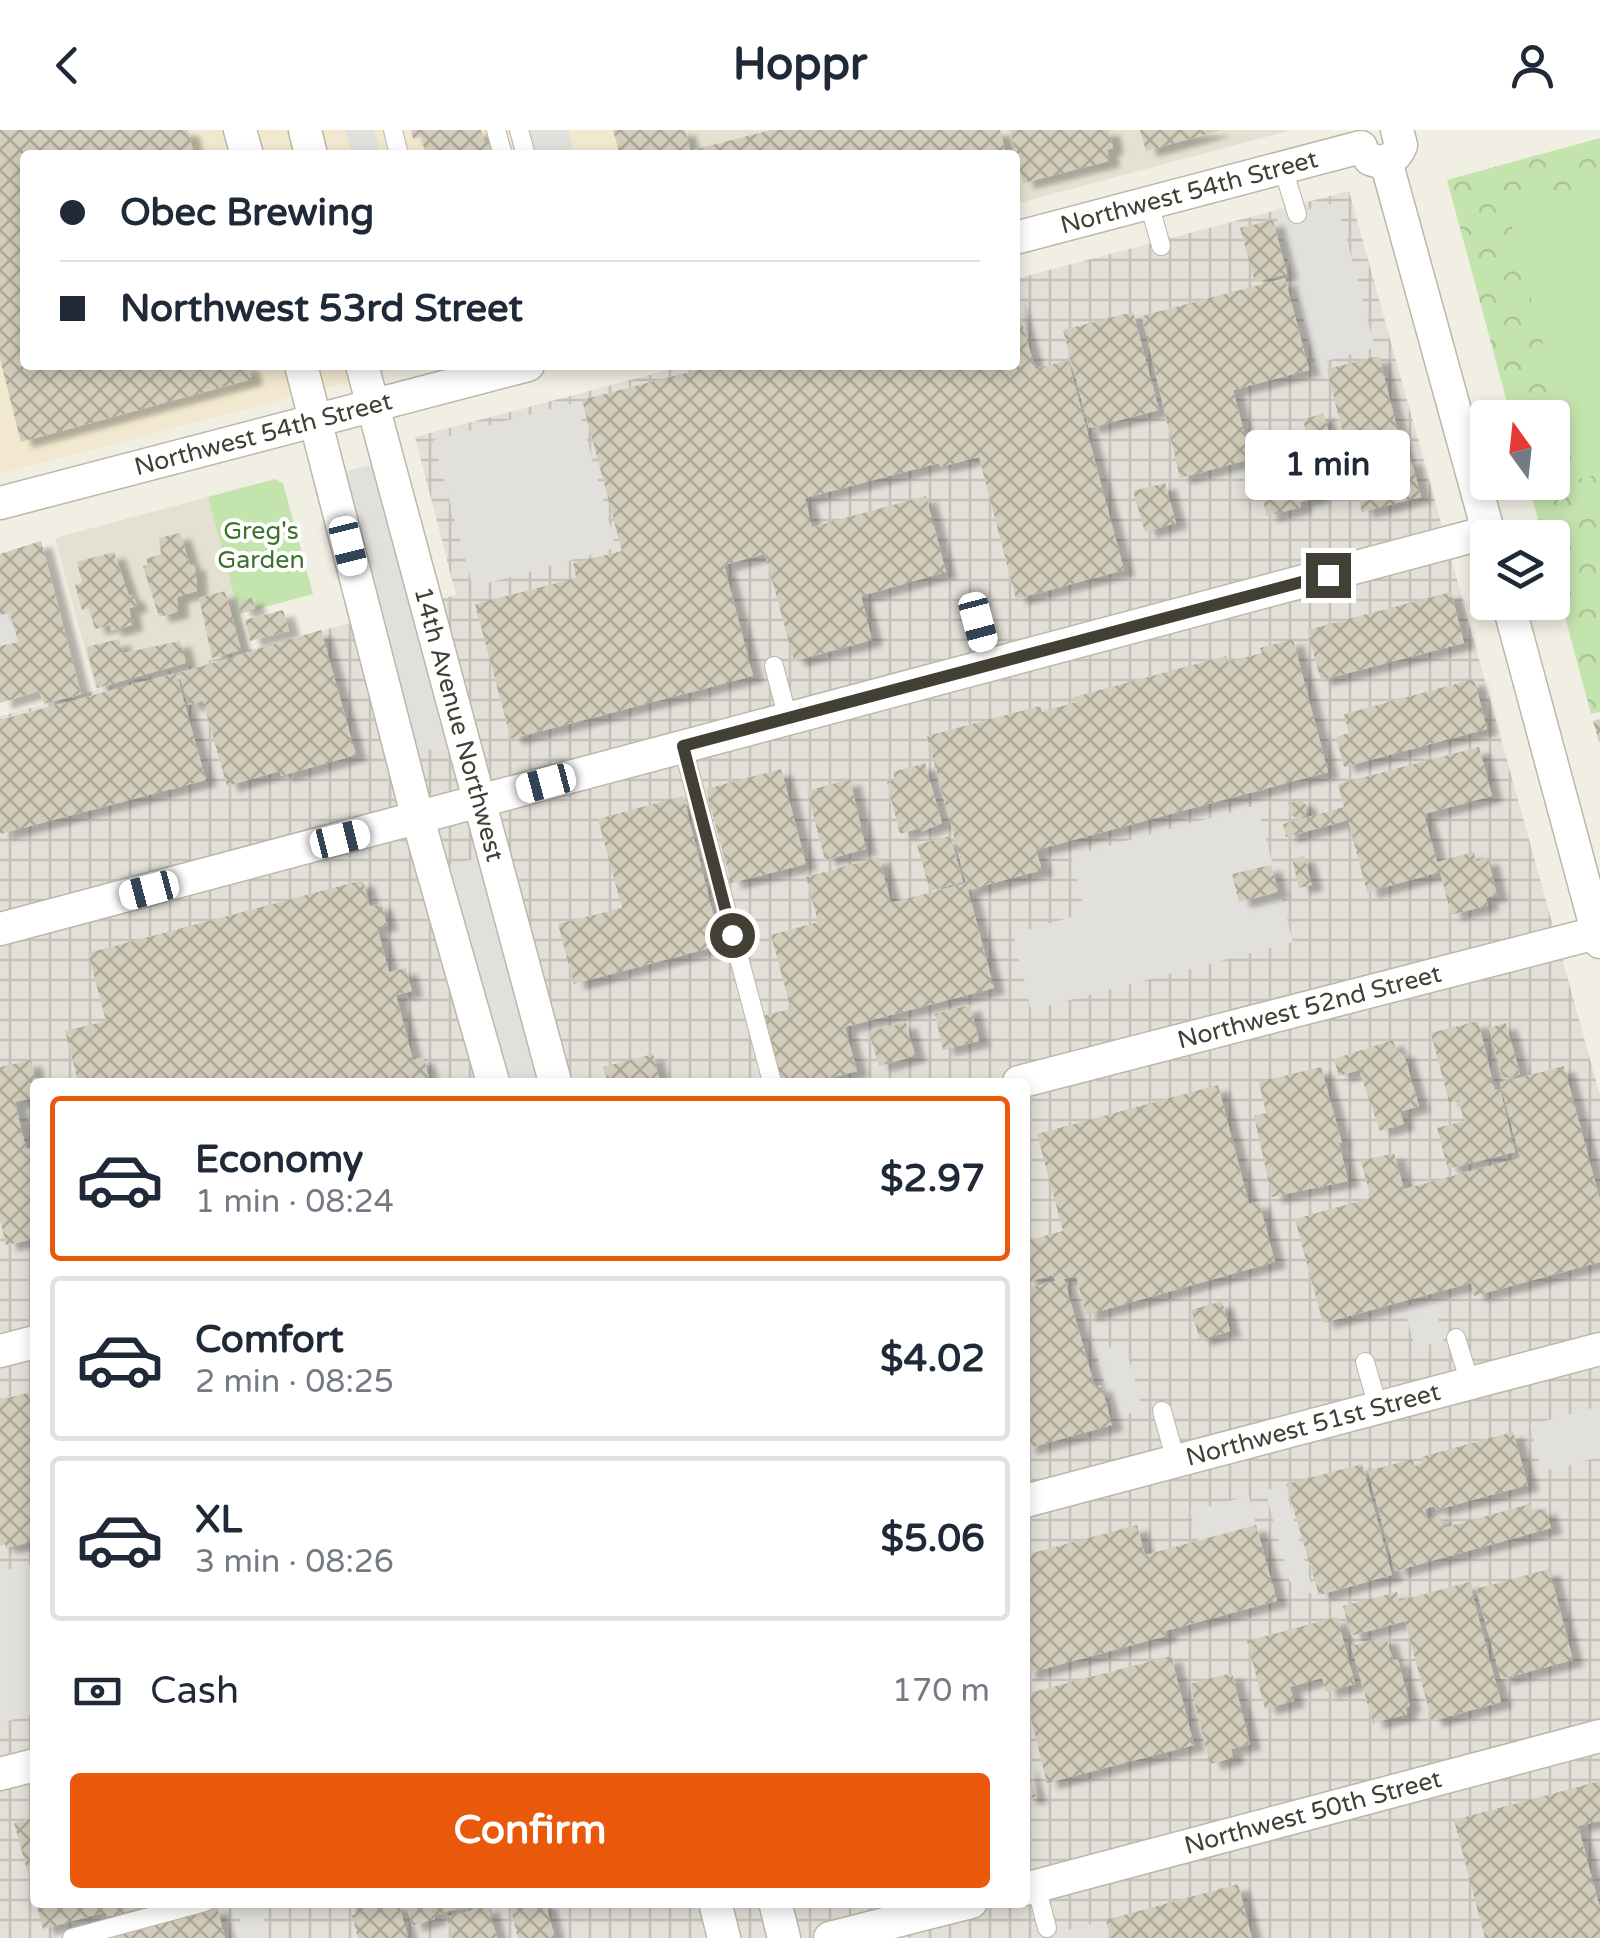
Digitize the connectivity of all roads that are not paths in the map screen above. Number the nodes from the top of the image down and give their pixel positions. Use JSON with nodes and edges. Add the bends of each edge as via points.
{"nodes":[{"id":1,"x":1389,"y":139,"type":"edge"},
{"id":2,"x":1284,"y":168,"type":"junction"},
{"id":3,"x":1149,"y":203,"type":"junction"},
{"id":4,"x":1298,"y":214,"type":"dead end"},
{"id":5,"x":1020,"y":237,"type":"edge"},
{"id":6,"x":1162,"y":246,"type":"dead end"},
{"id":7,"x":302,"y":370,"type":"edge"},
{"id":8,"x":363,"y":370,"type":"edge"},
{"id":9,"x":509,"y":370,"type":"edge"},
{"id":10,"x":372,"y":406,"type":"junction"},
{"id":11,"x":316,"y":421,"type":"junction"},
{"id":12,"x":0,"y":503,"type":"edge"},
{"id":13,"x":1485,"y":520,"type":"edge"},
{"id":14,"x":1470,"y":540,"type":"edge"},
{"id":15,"x":976,"y":616,"type":"dead end"},
{"id":16,"x":1513,"y":620,"type":"edge"},
{"id":17,"x":989,"y":665,"type":"junction"},
{"id":18,"x":774,"y":666,"type":"dead end"},
{"id":19,"x":788,"y":719,"type":"junction"},
{"id":20,"x":683,"y":746,"type":"junction"},
{"id":21,"x":478,"y":802,"type":"junction"},
{"id":22,"x":418,"y":819,"type":"junction"},
{"id":23,"x":0,"y":929,"type":"edge"},
{"id":24,"x":1599,"y":935,"type":"edge"},
{"id":25,"x":492,"y":1078,"type":"edge"},
{"id":26,"x":554,"y":1078,"type":"edge"},
{"id":27,"x":771,"y":1078,"type":"edge"},
{"id":28,"x":1030,"y":1079,"type":"edge"},
{"id":29,"x":1456,"y":1338,"type":"dead end"},
{"id":30,"x":30,"y":1343,"type":"edge"},
{"id":31,"x":1600,"y":1349,"type":"edge"},
{"id":32,"x":0,"y":1352,"type":"edge"},
{"id":33,"x":1365,"y":1362,"type":"dead end"},
{"id":34,"x":1470,"y":1384,"type":"junction"},
{"id":35,"x":1378,"y":1407,"type":"junction"},
{"id":36,"x":1162,"y":1411,"type":"dead end"},
{"id":37,"x":1176,"y":1461,"type":"junction"},
{"id":38,"x":1030,"y":1500,"type":"edge"},
{"id":39,"x":1600,"y":1736,"type":"edge"},
{"id":40,"x":30,"y":1765,"type":"edge"},
{"id":41,"x":0,"y":1774,"type":"edge"},
{"id":42,"x":1030,"y":1888,"type":"edge"},
{"id":43,"x":183,"y":1908,"type":"edge"},
{"id":44,"x":716,"y":1908,"type":"edge"},
{"id":45,"x":776,"y":1908,"type":"edge"},
{"id":46,"x":948,"y":1908,"type":"edge"},
{"id":47,"x":1047,"y":1928,"type":"dead end"},
{"id":48,"x":72,"y":1938,"type":"edge"},
{"id":49,"x":724,"y":1938,"type":"edge"},
{"id":50,"x":784,"y":1938,"type":"edge"},
{"id":51,"x":830,"y":1938,"type":"edge"}],
"edges":[{"from":1,"to":2,"type":"street","name":"Northwest 54th Street"},
{"from":1,"to":13,"type":"street"},
{"from":2,"to":3,"type":"street","name":"Northwest 54th Street"},
{"from":2,"to":4,"type":"lane"},
{"from":3,"to":5,"type":"street","name":"Northwest 54th Street"},
{"from":3,"to":6,"type":"lane"},
{"from":7,"to":11,"type":"street"},
{"from":8,"to":10,"type":"street","name":"14th Avenue Northwest"},
{"from":9,"to":10,"type":"street","name":"Northwest 54th Street"},
{"from":10,"to":11,"type":"street","name":"Northwest 54th Street"},
{"from":10,"to":21,"type":"street","name":"14th Avenue Northwest"},
{"from":11,"to":12,"type":"street","name":"Northwest 54th Street"},
{"from":11,"to":22,"type":"street"},
{"from":14,"to":17,"type":"street"},
{"from":15,"to":17,"type":"lane"},
{"from":16,"to":24,"type":"street"},
{"from":17,"to":19,"type":"street"},
{"from":18,"to":19,"type":"lane"},
{"from":19,"to":20,"type":"street"},
{"from":20,"to":21,"type":"street"},
{"from":20,"to":27,"type":"lane"},
{"from":21,"to":22,"type":"street"},
{"from":21,"to":26,"type":"street","name":"14th Avenue Northwest"},
{"from":22,"to":23,"type":"street"},
{"from":22,"to":25,"type":"street"},
{"from":24,"to":28,"type":"street","name":"Northwest 52nd Street"},
{"from":29,"to":34,"type":"lane"},
{"from":30,"to":32,"type":"street"},
{"from":31,"to":34,"type":"street","name":"Northwest 51st Street"},
{"from":33,"to":35,"type":"lane"},
{"from":34,"to":35,"type":"street","name":"Northwest 51st Street"},
{"from":35,"to":37,"type":"street","name":"Northwest 51st Street"},
{"from":36,"to":37,"type":"lane"},
{"from":37,"to":38,"type":"street","name":"Northwest 51st Street"},
{"from":39,"to":42,"type":"street","name":"Northwest 50th Street"},
{"from":40,"to":41,"type":"street"},
{"from":42,"to":47,"type":"lane"},
{"from":43,"to":48,"type":"lane"},
{"from":44,"to":49,"type":"street"},
{"from":45,"to":50,"type":"street"},
{"from":46,"to":51,"type":"street"}]}
